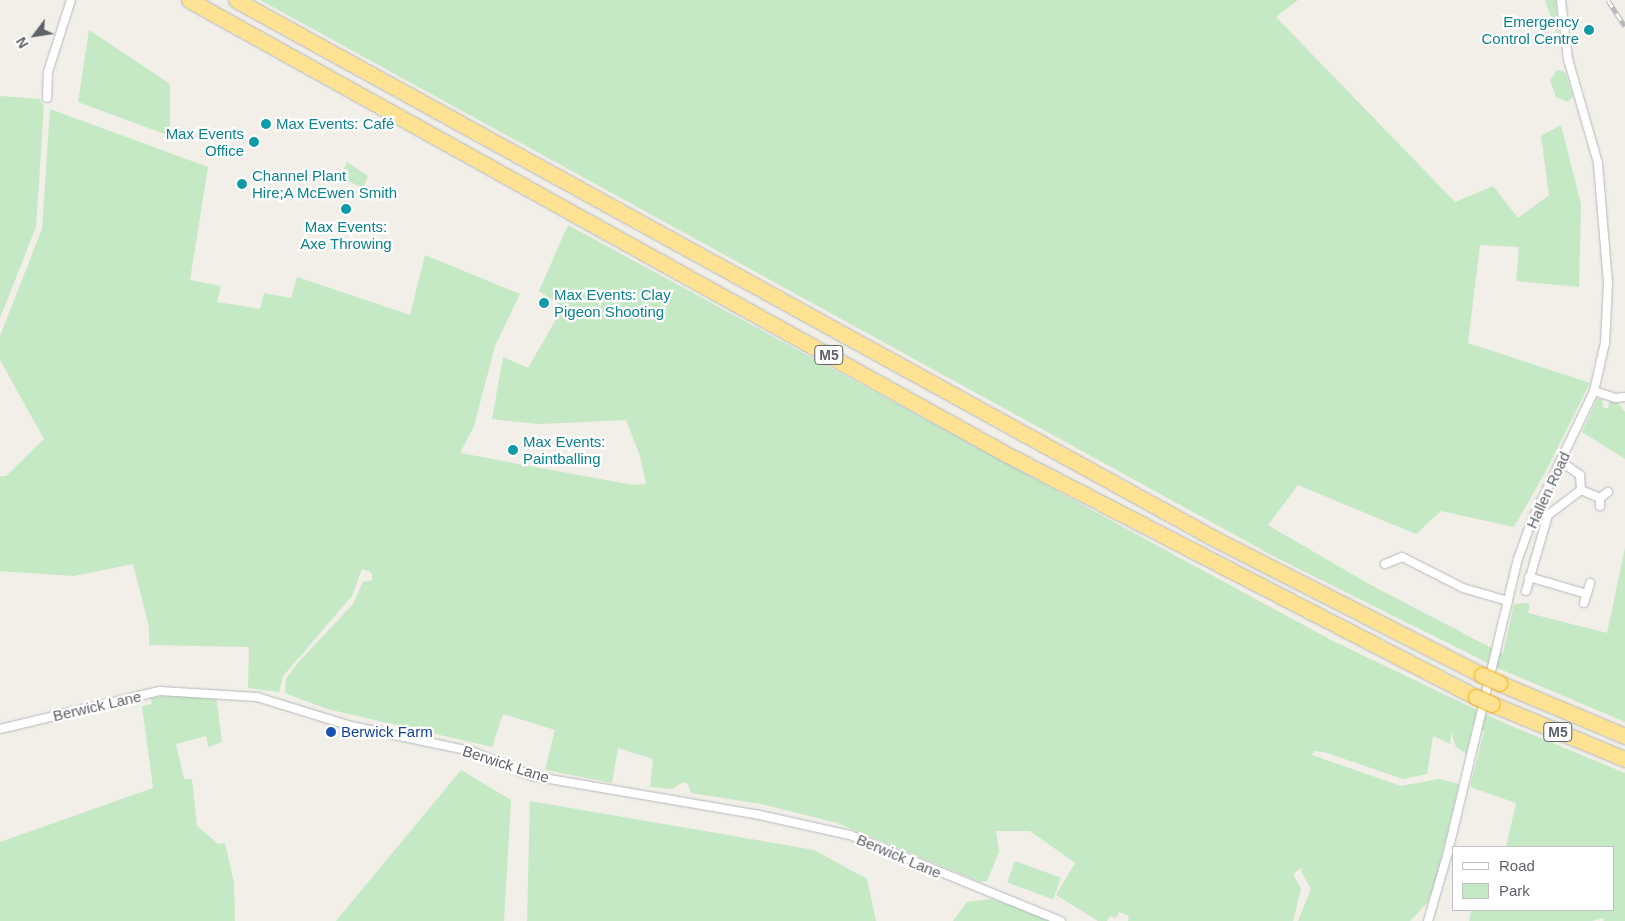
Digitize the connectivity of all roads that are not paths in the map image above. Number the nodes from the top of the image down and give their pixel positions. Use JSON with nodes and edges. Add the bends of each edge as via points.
{"nodes":[{"id":1,"x":71,"y":0,"type":"edge"},
{"id":2,"x":189,"y":0,"type":"edge"},
{"id":3,"x":236,"y":0,"type":"edge"},
{"id":4,"x":1561,"y":0,"type":"edge"},
{"id":5,"x":47,"y":98,"type":"dead end"},
{"id":6,"x":1594,"y":391,"type":"junction"},
{"id":7,"x":1625,"y":397,"type":"edge"},
{"id":8,"x":1560,"y":461,"type":"junction"},
{"id":9,"x":1581,"y":490,"type":"junction"},
{"id":10,"x":1608,"y":492,"type":"dead end"},
{"id":11,"x":1385,"y":564,"type":"dead end"},
{"id":12,"x":1529,"y":576,"type":"junction"},
{"id":13,"x":1590,"y":583,"type":"dead end"},
{"id":14,"x":1526,"y":591,"type":"dead end"},
{"id":15,"x":1587,"y":594,"type":"junction"},
{"id":16,"x":1508,"y":601,"type":"junction"},
{"id":17,"x":1584,"y":603,"type":"dead end"},
{"id":18,"x":0,"y":729,"type":"edge"},
{"id":19,"x":1625,"y":736,"type":"edge"},
{"id":20,"x":1625,"y":760,"type":"edge"},
{"id":21,"x":1061,"y":921,"type":"edge"},
{"id":22,"x":1428,"y":921,"type":"edge"}],
"edges":[{"from":1,"to":5,"type":"street","via":[[48,72]]},
{"from":2,"to":20,"type":"highway","number":"M5","bridge":true,"via":[[1006,454],[1476,697]]},
{"from":3,"to":19,"type":"highway","number":"M5","bridge":true,"via":[[1217,540],[1498,683]]},
{"from":4,"to":6,"type":"street","name":"Hallen Road","via":[[1568,59],[1598,163],[1606,258],[1604,343]]},
{"from":6,"to":7,"type":"street","via":[[1615,398]]},
{"from":6,"to":8,"type":"street","name":"Hallen Road"},
{"from":8,"to":9,"type":"street","via":[[1580,475]]},
{"from":8,"to":16,"type":"street","name":"Hallen Road","via":[[1524,541]]},
{"from":9,"to":10,"type":"street","via":[[1600,502]]},
{"from":9,"to":12,"type":"street","via":[[1548,515]]},
{"from":11,"to":16,"type":"street","via":[[1402,556],[1463,588]]},
{"from":12,"to":14,"type":"street"},
{"from":12,"to":15,"type":"street"},
{"from":13,"to":15,"type":"street"},
{"from":15,"to":17,"type":"street"},
{"from":16,"to":22,"type":"street","name":"Hallen Road","via":[[1441,880]]},
{"from":18,"to":21,"type":"street","name":"Berwick Lane","via":[[160,691],[257,696],[351,726],[471,751],[532,776],[755,814],[850,835]]}]}
